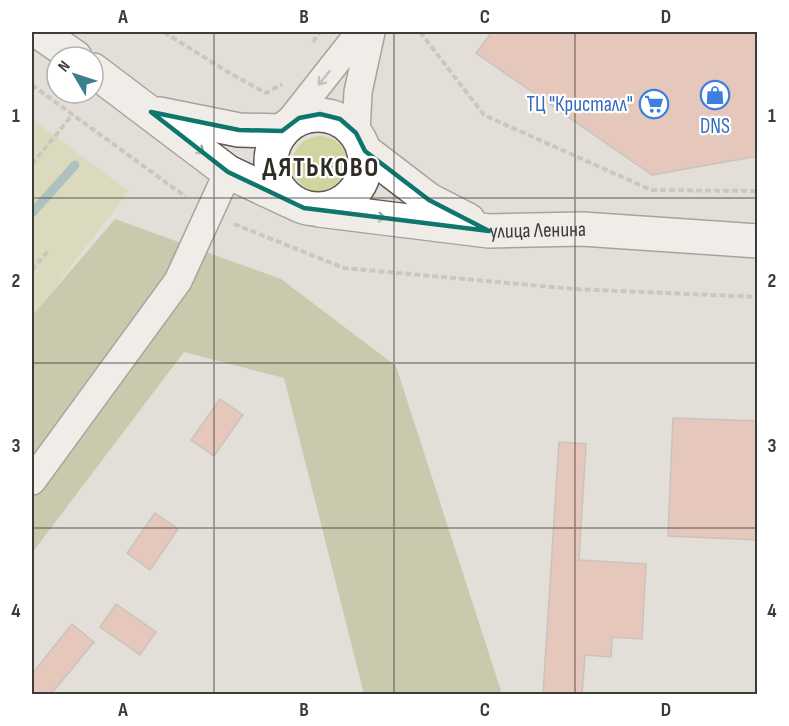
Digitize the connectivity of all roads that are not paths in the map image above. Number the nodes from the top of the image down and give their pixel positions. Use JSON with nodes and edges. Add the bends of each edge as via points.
{"nodes":[{"id":1,"x":39,"y":32,"type":"edge"},
{"id":2,"x":360,"y":32,"type":"edge"},
{"id":3,"x":371,"y":32,"type":"edge"},
{"id":4,"x":58,"y":45,"type":"edge"},
{"id":5,"x":105,"y":79,"type":"edge"},
{"id":6,"x":151,"y":112,"type":"junction"},
{"id":7,"x":282,"y":131,"type":"junction"},
{"id":8,"x":361,"y":142,"type":"junction"},
{"id":9,"x":228,"y":172,"type":"junction"},
{"id":10,"x":305,"y":205,"type":"junction"},
{"id":11,"x":489,"y":231,"type":"junction"},
{"id":12,"x":758,"y":241,"type":"edge"},
{"id":13,"x":32,"y":481,"type":"edge"}],
"edges":[{"from":1,"to":4,"type":"main road"},
{"from":2,"to":7,"type":"street","one_way":true},
{"from":3,"to":8,"type":"street","via":[[358,92]]},
{"from":5,"to":6,"type":"main road","name":"улица Ленина"},
{"from":6,"to":7,"type":"main road","via":[[239,130]]},
{"from":6,"to":9,"type":"main road","name":"улица Ленина","one_way":true},
{"from":7,"to":8,"type":"main road","via":[[299,118],[320,114],[340,119]]},
{"from":7,"to":10,"type":"main road","via":[[274,144],[272,175],[279,190]]},
{"from":8,"to":10,"type":"main road","via":[[364,172],[356,191],[339,204]]},
{"from":8,"to":11,"type":"main road","via":[[429,200]]},
{"from":9,"to":10,"type":"main road","name":"улица Ленина"},
{"from":9,"to":13,"type":"street","via":[[178,281]]},
{"from":10,"to":11,"type":"main road","name":"улица Ленина","one_way":true},
{"from":11,"to":12,"type":"main road","name":"улица Ленина","via":[[582,229]]}]}
